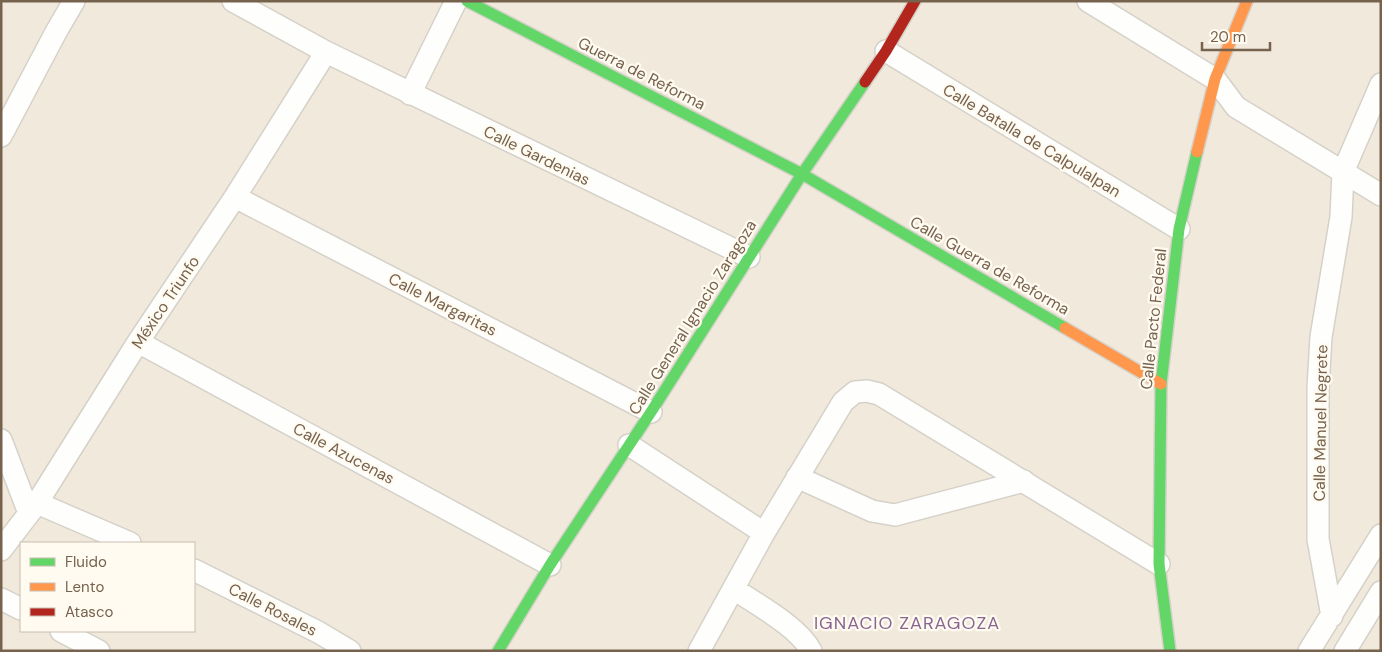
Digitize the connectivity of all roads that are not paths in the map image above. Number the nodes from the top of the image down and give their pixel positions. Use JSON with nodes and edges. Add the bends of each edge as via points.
{"nodes":[{"id":1,"x":74,"y":1,"type":"edge"},
{"id":2,"x":233,"y":1,"type":"edge"},
{"id":3,"x":456,"y":1,"type":"edge"},
{"id":4,"x":467,"y":1,"type":"edge"},
{"id":5,"x":915,"y":1,"type":"edge"},
{"id":6,"x":1088,"y":1,"type":"edge"},
{"id":7,"x":1247,"y":1,"type":"edge"},
{"id":8,"x":886,"y":51,"type":"junction"},
{"id":9,"x":326,"y":52,"type":"junction"},
{"id":10,"x":1215,"y":79,"type":"junction"},
{"id":11,"x":1381,"y":84,"type":"edge"},
{"id":12,"x":410,"y":94,"type":"junction"},
{"id":13,"x":1,"y":136,"type":"edge"},
{"id":14,"x":1343,"y":172,"type":"junction"},
{"id":15,"x":802,"y":174,"type":"junction"},
{"id":16,"x":1381,"y":195,"type":"edge"},
{"id":17,"x":235,"y":197,"type":"junction"},
{"id":18,"x":1179,"y":229,"type":"junction"},
{"id":19,"x":749,"y":257,"type":"junction"},
{"id":20,"x":138,"y":342,"type":"junction"},
{"id":21,"x":1160,"y":384,"type":"junction"},
{"id":22,"x":651,"y":412,"type":"junction"},
{"id":23,"x":1,"y":440,"type":"edge"},
{"id":24,"x":630,"y":445,"type":"junction"},
{"id":25,"x":797,"y":477,"type":"junction"},
{"id":26,"x":1024,"y":481,"type":"junction"},
{"id":27,"x":33,"y":508,"type":"junction"},
{"id":28,"x":764,"y":533,"type":"junction"},
{"id":29,"x":1381,"y":535,"type":"edge"},
{"id":30,"x":127,"y":542,"type":"edge"},
{"id":31,"x":1,"y":550,"type":"edge"},
{"id":32,"x":550,"y":564,"type":"junction"},
{"id":33,"x":1159,"y":564,"type":"junction"},
{"id":34,"x":195,"y":570,"type":"edge"},
{"id":35,"x":734,"y":589,"type":"junction"},
{"id":36,"x":1381,"y":592,"type":"edge"},
{"id":37,"x":1,"y":599,"type":"edge"},
{"id":38,"x":20,"y":609,"type":"edge"},
{"id":39,"x":1332,"y":616,"type":"junction"},
{"id":40,"x":63,"y":632,"type":"edge"},
{"id":41,"x":98,"y":651,"type":"edge"},
{"id":42,"x":350,"y":651,"type":"edge"},
{"id":43,"x":498,"y":651,"type":"edge"},
{"id":44,"x":699,"y":651,"type":"edge"},
{"id":45,"x":811,"y":651,"type":"edge"},
{"id":46,"x":1170,"y":651,"type":"edge"},
{"id":47,"x":1309,"y":651,"type":"edge"},
{"id":48,"x":1345,"y":651,"type":"edge"}],
"edges":[{"from":1,"to":13,"type":"street"},
{"from":2,"to":9,"type":"street","name":"Calle Gardenias"},
{"from":3,"to":12,"type":"street"},
{"from":4,"to":15,"type":"street","name":"Guerra de Reforma"},
{"from":5,"to":8,"type":"street","name":"Calle General Ignacio Zaragoza"},
{"from":6,"to":10,"type":"street"},
{"from":7,"to":10,"type":"street","name":"Calle Pacto Federal"},
{"from":8,"to":15,"type":"street","name":"Calle General Ignacio Zaragoza"},
{"from":8,"to":18,"type":"street","name":"Calle Batalla de Calpulalpan"},
{"from":9,"to":12,"type":"street","name":"Calle Gardenias"},
{"from":9,"to":17,"type":"street","name":"México Triunfo"},
{"from":10,"to":14,"type":"street","via":[[1236,108]]},
{"from":10,"to":18,"type":"street","name":"Calle Pacto Federal"},
{"from":11,"to":14,"type":"street"},
{"from":12,"to":19,"type":"street","name":"Calle Gardenias"},
{"from":14,"to":16,"type":"street"},
{"from":14,"to":39,"type":"street","name":"Calle Manuel Negrete","via":[[1341,217],[1321,337],[1318,388],[1318,539]]},
{"from":15,"to":19,"type":"street","name":"Calle General Ignacio Zaragoza"},
{"from":15,"to":21,"type":"street","name":"Calle Guerra de Reforma"},
{"from":17,"to":20,"type":"street","name":"México Triunfo"},
{"from":17,"to":22,"type":"street","name":"Calle Margaritas"},
{"from":18,"to":21,"type":"street","name":"Calle Pacto Federal"},
{"from":19,"to":22,"type":"street","name":"Calle General Ignacio Zaragoza"},
{"from":20,"to":27,"type":"street","name":"México Triunfo"},
{"from":20,"to":32,"type":"street","name":"Calle Azucenas"},
{"from":21,"to":33,"type":"street","name":"Calle Pacto Federal"},
{"from":22,"to":24,"type":"street","name":"Calle General Ignacio Zaragoza"},
{"from":23,"to":27,"type":"street"},
{"from":24,"to":28,"type":"street"},
{"from":24,"to":32,"type":"street","name":"Calle General Ignacio Zaragoza"},
{"from":25,"to":26,"type":"street","via":[[872,511],[894,515]]},
{"from":25,"to":26,"type":"street","via":[[843,402],[855,392],[868,391]]},
{"from":25,"to":28,"type":"street"},
{"from":26,"to":33,"type":"street"},
{"from":27,"to":30,"type":"street"},
{"from":27,"to":31,"type":"street","name":"México Triunfo"},
{"from":28,"to":35,"type":"street"},
{"from":29,"to":39,"type":"street"},
{"from":32,"to":43,"type":"street","name":"Calle General Ignacio Zaragoza"},
{"from":33,"to":46,"type":"street","name":"Calle Pacto Federal"},
{"from":34,"to":42,"type":"street","name":"Calle Rosales"},
{"from":35,"to":44,"type":"street"},
{"from":35,"to":45,"type":"street","via":[[794,630]]},
{"from":36,"to":48,"type":"street"},
{"from":37,"to":38,"type":"street"},
{"from":39,"to":47,"type":"street"},
{"from":40,"to":41,"type":"street"}]}
